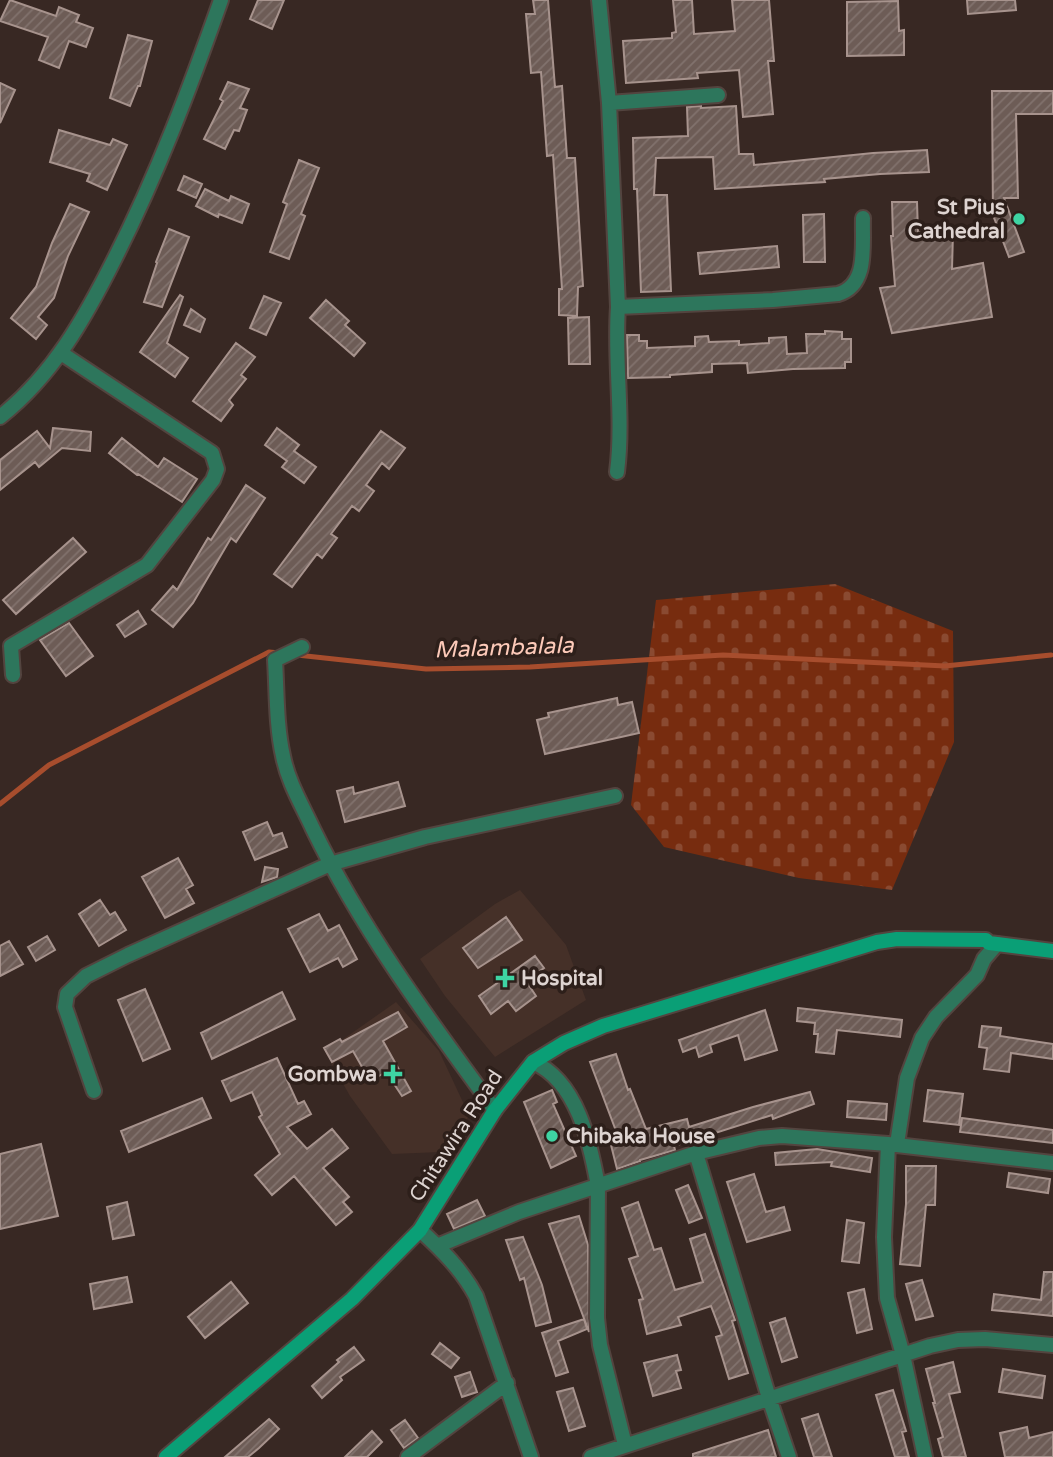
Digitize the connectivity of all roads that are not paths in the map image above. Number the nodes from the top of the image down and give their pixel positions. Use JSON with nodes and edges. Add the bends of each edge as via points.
{"nodes":[{"id":1,"x":221,"y":0,"type":"edge"},
{"id":2,"x":599,"y":0,"type":"edge"},
{"id":3,"x":718,"y":95,"type":"dead end"},
{"id":4,"x":609,"y":103,"type":"junction"},
{"id":5,"x":863,"y":218,"type":"dead end"},
{"id":6,"x":618,"y":307,"type":"junction"},
{"id":7,"x":61,"y":353,"type":"junction"},
{"id":8,"x":0,"y":417,"type":"edge"},
{"id":9,"x":617,"y":472,"type":"dead end"},
{"id":10,"x":302,"y":647,"type":"dead end"},
{"id":11,"x":13,"y":675,"type":"dead end"},
{"id":12,"x":615,"y":796,"type":"dead end"},
{"id":13,"x":330,"y":864,"type":"junction"},
{"id":14,"x":997,"y":944,"type":"junction"},
{"id":15,"x":1053,"y":951,"type":"edge"},
{"id":16,"x":533,"y":1062,"type":"junction"},
{"id":17,"x":94,"y":1091,"type":"dead end"},
{"id":18,"x":495,"y":1110,"type":"junction"},
{"id":19,"x":893,"y":1144,"type":"junction"},
{"id":20,"x":696,"y":1153,"type":"junction"},
{"id":21,"x":1053,"y":1163,"type":"edge"},
{"id":22,"x":598,"y":1186,"type":"junction"},
{"id":23,"x":419,"y":1230,"type":"junction"},
{"id":24,"x":437,"y":1246,"type":"junction"},
{"id":25,"x":1053,"y":1345,"type":"edge"},
{"id":26,"x":903,"y":1355,"type":"junction"},
{"id":27,"x":507,"y":1383,"type":"junction"},
{"id":28,"x":769,"y":1398,"type":"junction"},
{"id":29,"x":625,"y":1445,"type":"junction"},
{"id":30,"x":166,"y":1457,"type":"edge"},
{"id":31,"x":408,"y":1457,"type":"edge"},
{"id":32,"x":531,"y":1457,"type":"edge"},
{"id":33,"x":591,"y":1457,"type":"edge"},
{"id":34,"x":789,"y":1457,"type":"edge"},
{"id":35,"x":925,"y":1457,"type":"edge"}],
"edges":[{"from":1,"to":7,"type":"street","via":[[139,211]]},
{"from":2,"to":4,"type":"street"},
{"from":3,"to":4,"type":"street"},
{"from":4,"to":6,"type":"street"},
{"from":5,"to":6,"type":"street","via":[[859,275],[848,291],[773,300]]},
{"from":6,"to":9,"type":"street"},
{"from":7,"to":8,"type":"street","via":[[24,398]]},
{"from":7,"to":11,"type":"street","via":[[212,453],[217,469],[147,565],[11,646]]},
{"from":10,"to":13,"type":"street","via":[[275,660],[279,734],[292,785]]},
{"from":12,"to":13,"type":"street","via":[[425,837]]},
{"from":13,"to":17,"type":"street","via":[[128,955],[74,986],[65,1007]]},
{"from":13,"to":18,"type":"street","via":[[391,963]]},
{"from":14,"to":15,"type":"street","name":"Chitawira Road"},
{"from":14,"to":16,"type":"street","name":"Chitawira Road","via":[[933,938],[877,942],[603,1026]]},
{"from":14,"to":19,"type":"street","via":[[977,975],[922,1038],[907,1078]]},
{"from":16,"to":18,"type":"street","name":"Chitawira Road"},
{"from":16,"to":22,"type":"street","via":[[558,1079],[575,1105]]},
{"from":18,"to":23,"type":"street","name":"Chitawira Road"},
{"from":19,"to":20,"type":"street","via":[[782,1136]]},
{"from":19,"to":21,"type":"street"},
{"from":19,"to":26,"type":"street","via":[[884,1271]]},
{"from":20,"to":22,"type":"street"},
{"from":20,"to":28,"type":"street"},
{"from":22,"to":24,"type":"street"},
{"from":22,"to":29,"type":"street","via":[[597,1318]]},
{"from":23,"to":24,"type":"street"},
{"from":23,"to":30,"type":"street","name":"Chitawira Road","via":[[352,1299]]},
{"from":24,"to":27,"type":"street","via":[[476,1296]]},
{"from":25,"to":26,"type":"street","via":[[958,1340]]},
{"from":26,"to":28,"type":"street"},
{"from":26,"to":35,"type":"street"},
{"from":27,"to":31,"type":"street"},
{"from":27,"to":32,"type":"street"},
{"from":28,"to":29,"type":"street"},
{"from":28,"to":34,"type":"street"},
{"from":29,"to":33,"type":"street"}]}
